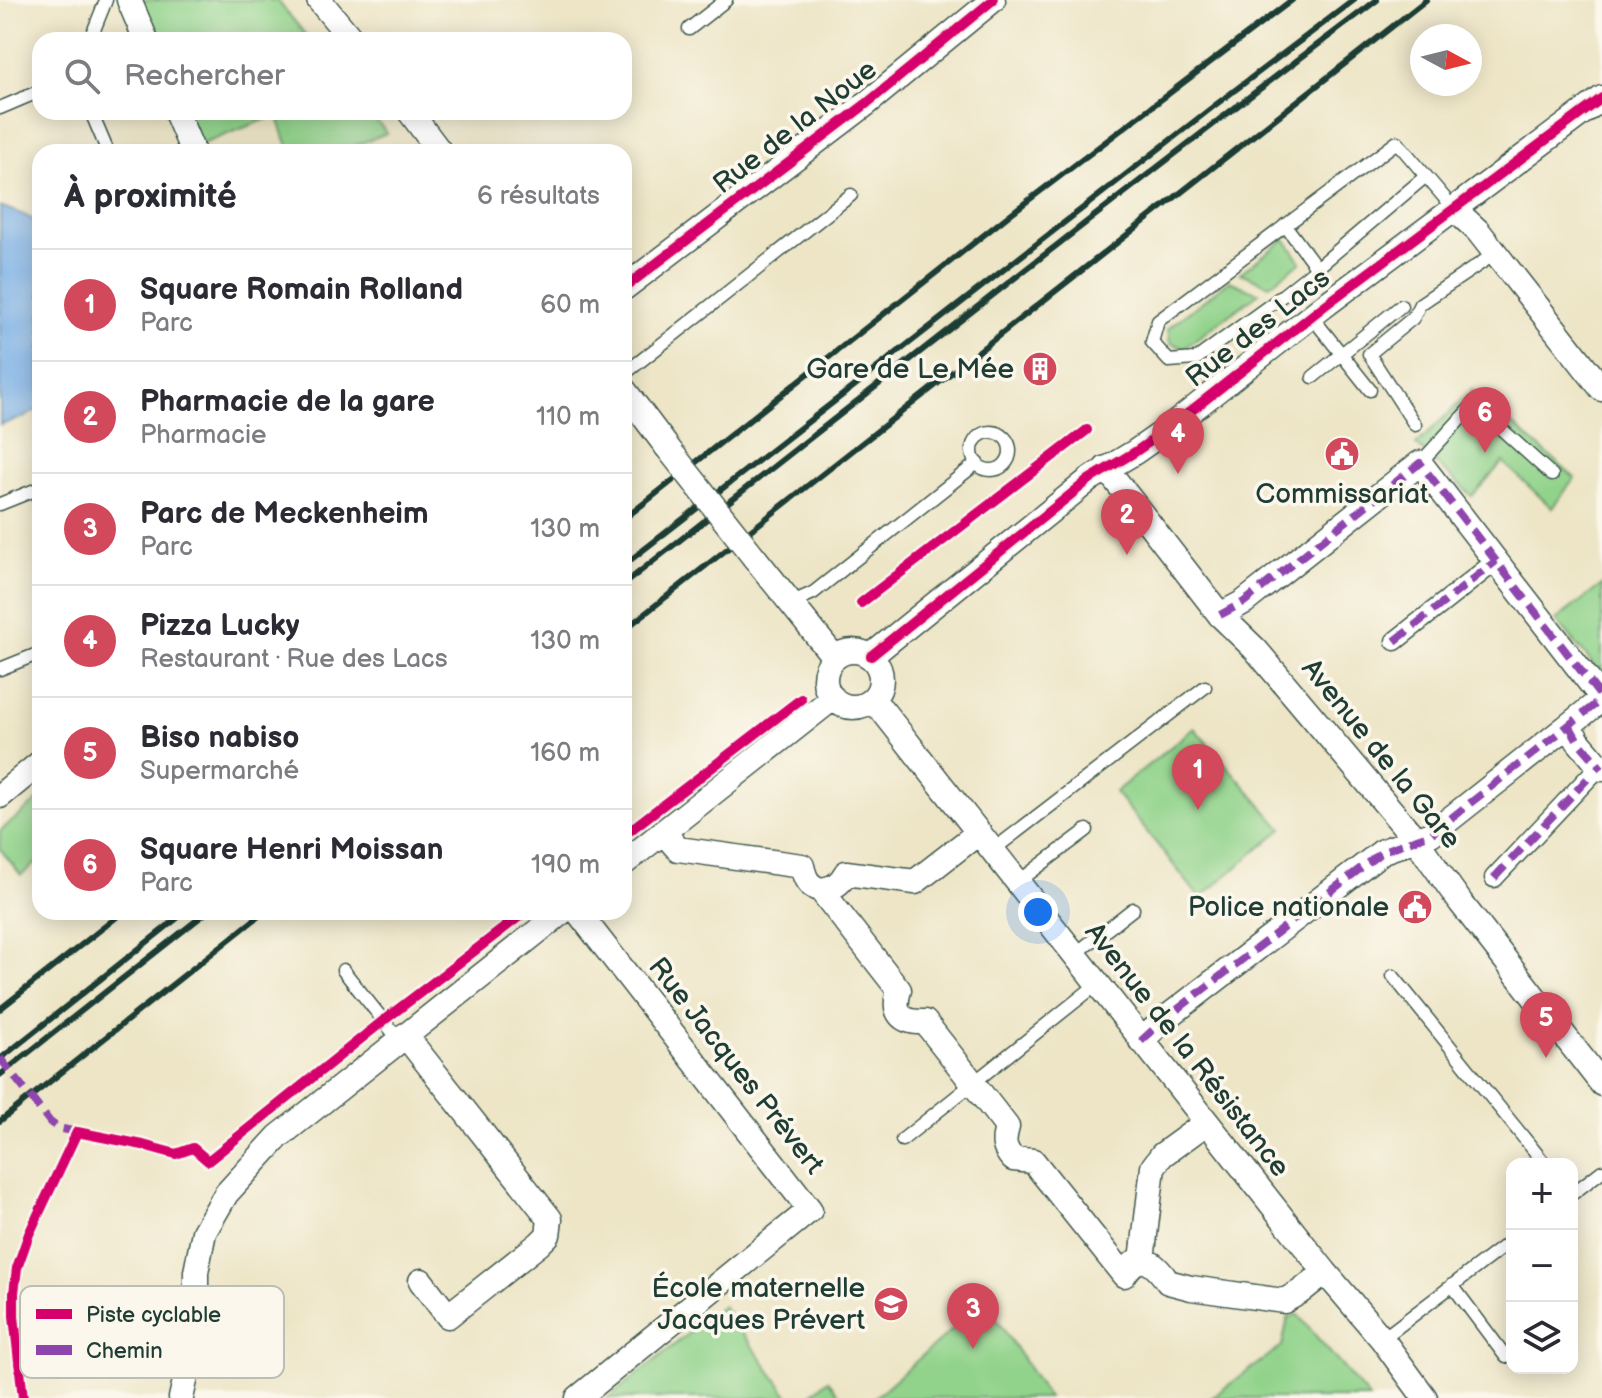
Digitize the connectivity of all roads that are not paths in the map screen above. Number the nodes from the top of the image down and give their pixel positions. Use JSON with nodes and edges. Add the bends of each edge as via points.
{"nodes":[{"id":1,"x":106,"y":0,"type":"edge"},
{"id":2,"x":129,"y":0,"type":"edge"},
{"id":3,"x":319,"y":0,"type":"edge"},
{"id":4,"x":726,"y":0,"type":"edge"},
{"id":5,"x":993,"y":0,"type":"edge"},
{"id":6,"x":689,"y":29,"type":"dead end"},
{"id":7,"x":93,"y":32,"type":"edge"},
{"id":8,"x":143,"y":32,"type":"edge"},
{"id":9,"x":345,"y":32,"type":"edge"},
{"id":10,"x":32,"y":94,"type":"edge"},
{"id":11,"x":1602,"y":98,"type":"edge"},
{"id":12,"x":0,"y":108,"type":"edge"},
{"id":13,"x":94,"y":120,"type":"edge"},
{"id":14,"x":179,"y":120,"type":"edge"},
{"id":15,"x":416,"y":120,"type":"edge"},
{"id":16,"x":105,"y":144,"type":"edge"},
{"id":17,"x":190,"y":144,"type":"edge"},
{"id":18,"x":434,"y":144,"type":"edge"},
{"id":19,"x":1426,"y":176,"type":"junction"},
{"id":20,"x":851,"y":195,"type":"dead end"},
{"id":21,"x":1454,"y":209,"type":"junction"},
{"id":22,"x":1285,"y":225,"type":"junction"},
{"id":23,"x":1496,"y":253,"type":"junction"},
{"id":24,"x":1317,"y":268,"type":"junction"},
{"id":25,"x":632,"y":282,"type":"edge"},
{"id":26,"x":1401,"y":306,"type":"dead end"},
{"id":27,"x":1312,"y":317,"type":"junction"},
{"id":28,"x":1341,"y":354,"type":"junction"},
{"id":29,"x":632,"y":368,"type":"edge"},
{"id":30,"x":1313,"y":377,"type":"dead end"},
{"id":31,"x":1602,"y":389,"type":"edge"},
{"id":32,"x":1370,"y":390,"type":"dead end"},
{"id":33,"x":632,"y":401,"type":"edge"},
{"id":34,"x":1415,"y":425,"type":"dead end"},
{"id":35,"x":977,"y":463,"type":"dead end"},
{"id":36,"x":1420,"y":463,"type":"junction"},
{"id":37,"x":1106,"y":468,"type":"junction"},
{"id":38,"x":1552,"y":475,"type":"dead end"},
{"id":39,"x":32,"y":491,"type":"edge"},
{"id":40,"x":0,"y":504,"type":"edge"},
{"id":41,"x":1496,"y":561,"type":"junction"},
{"id":42,"x":790,"y":603,"type":"junction"},
{"id":43,"x":1220,"y":615,"type":"junction"},
{"id":44,"x":1395,"y":641,"type":"dead end"},
{"id":45,"x":32,"y":656,"type":"edge"},
{"id":46,"x":871,"y":656,"type":"junction"},
{"id":47,"x":834,"y":657,"type":"junction"},
{"id":48,"x":0,"y":669,"type":"edge"},
{"id":49,"x":1205,"y":687,"type":"dead end"},
{"id":50,"x":833,"y":698,"type":"junction"},
{"id":51,"x":1602,"y":698,"type":"edge"},
{"id":52,"x":872,"y":701,"type":"junction"},
{"id":53,"x":1569,"y":725,"type":"junction"},
{"id":54,"x":1599,"y":769,"type":"edge"},
{"id":55,"x":32,"y":770,"type":"edge"},
{"id":56,"x":0,"y":796,"type":"edge"},
{"id":57,"x":1087,"y":830,"type":"dead end"},
{"id":58,"x":664,"y":833,"type":"junction"},
{"id":59,"x":1416,"y":840,"type":"junction"},
{"id":60,"x":986,"y":842,"type":"junction"},
{"id":61,"x":632,"y":857,"type":"edge"},
{"id":62,"x":1494,"y":878,"type":"dead end"},
{"id":63,"x":1018,"y":882,"type":"junction"},
{"id":64,"x":821,"y":890,"type":"junction"},
{"id":65,"x":1133,"y":909,"type":"dead end"},
{"id":66,"x":552,"y":920,"type":"edge"},
{"id":67,"x":584,"y":920,"type":"edge"},
{"id":68,"x":1074,"y":955,"type":"junction"},
{"id":69,"x":343,"y":970,"type":"dead end"},
{"id":70,"x":1393,"y":976,"type":"dead end"},
{"id":71,"x":1096,"y":985,"type":"junction"},
{"id":72,"x":402,"y":1038,"type":"junction"},
{"id":73,"x":1141,"y":1041,"type":"junction"},
{"id":74,"x":973,"y":1084,"type":"junction"},
{"id":75,"x":1602,"y":1084,"type":"edge"},
{"id":76,"x":1206,"y":1123,"type":"junction"},
{"id":77,"x":902,"y":1140,"type":"dead end"},
{"id":78,"x":1540,"y":1158,"type":"edge"},
{"id":79,"x":1602,"y":1171,"type":"edge"},
{"id":80,"x":1578,"y":1189,"type":"edge"},
{"id":81,"x":1506,"y":1244,"type":"edge"},
{"id":82,"x":1133,"y":1267,"type":"junction"},
{"id":83,"x":1325,"y":1272,"type":"junction"},
{"id":84,"x":421,"y":1281,"type":"dead end"},
{"id":85,"x":1452,"y":1285,"type":"junction"},
{"id":86,"x":196,"y":1286,"type":"edge"},
{"id":87,"x":1382,"y":1339,"type":"junction"},
{"id":88,"x":1506,"y":1357,"type":"dead end"},
{"id":89,"x":186,"y":1378,"type":"edge"},
{"id":90,"x":181,"y":1398,"type":"edge"},
{"id":91,"x":578,"y":1398,"type":"edge"},
{"id":92,"x":1425,"y":1398,"type":"edge"}],
"edges":[{"from":1,"to":7,"type":"lane"},
{"from":2,"to":8,"type":"street"},
{"from":3,"to":9,"type":"street"},
{"from":4,"to":6,"type":"lane"},
{"from":5,"to":25,"type":"street","name":"Rue de la Noue"},
{"from":10,"to":12,"type":"lane"},
{"from":11,"to":21,"type":"street","name":"Rue des Lacs"},
{"from":13,"to":16,"type":"lane"},
{"from":14,"to":17,"type":"street"},
{"from":15,"to":18,"type":"street"},
{"from":19,"to":21,"type":"lane"},
{"from":19,"to":22,"type":"lane","via":[[1397,142]]},
{"from":19,"to":24,"type":"lane"},
{"from":20,"to":29,"type":"lane"},
{"from":21,"to":23,"type":"street"},
{"from":21,"to":27,"type":"street","name":"Rue des Lacs"},
{"from":22,"to":24,"type":"lane"},
{"from":22,"to":24,"type":"lane","via":[[1158,321],[1152,342],[1169,361],[1196,359]]},
{"from":23,"to":31,"type":"street"},
{"from":23,"to":34,"type":"lane","via":[[1420,304],[1413,318],[1369,354]]},
{"from":26,"to":28,"type":"lane"},
{"from":27,"to":28,"type":"lane"},
{"from":27,"to":37,"type":"street","name":"Rue des Lacs","via":[[1168,429]]},
{"from":28,"to":30,"type":"lane"},
{"from":28,"to":32,"type":"lane"},
{"from":33,"to":42,"type":"street","bridge":true},
{"from":35,"to":42,"type":"lane","via":[[813,593]]},
{"from":36,"to":38,"type":"lane","via":[[1474,404]]},
{"from":36,"to":41,"type":"street"},
{"from":36,"to":43,"type":"street","via":[[1244,602]]},
{"from":37,"to":43,"type":"street","name":"Avenue de la Gare"},
{"from":37,"to":46,"type":"street","name":"Rue des Lacs"},
{"from":39,"to":40,"type":"lane"},
{"from":41,"to":44,"type":"street"},
{"from":41,"to":51,"type":"street"},
{"from":42,"to":47,"type":"street"},
{"from":43,"to":59,"type":"street","name":"Avenue de la Gare","via":[[1256,650]]},
{"from":45,"to":48,"type":"lane"},
{"from":46,"to":47,"type":"street","via":[[853,650]]},
{"from":46,"to":52,"type":"street","via":[[882,680]]},
{"from":47,"to":50,"type":"street","via":[[825,682]]},
{"from":49,"to":60,"type":"lane"},
{"from":50,"to":52,"type":"street","via":[[855,707]]},
{"from":50,"to":58,"type":"street"},
{"from":51,"to":53,"type":"street"},
{"from":52,"to":60,"type":"street","name":"Avenue de la Résistance"},
{"from":53,"to":54,"type":"street"},
{"from":53,"to":59,"type":"street","via":[[1431,834]]},
{"from":54,"to":62,"type":"street"},
{"from":55,"to":56,"type":"street"},
{"from":57,"to":63,"type":"lane"},
{"from":58,"to":61,"type":"street"},
{"from":58,"to":64,"type":"street","via":[[678,849],[802,866],[811,887]]},
{"from":59,"to":73,"type":"street","via":[[1383,851]]},
{"from":59,"to":75,"type":"street","name":"Avenue de la Gare"},
{"from":60,"to":63,"type":"street","name":"Avenue de la Résistance"},
{"from":60,"to":64,"type":"street","via":[[915,882],[846,873],[832,889]]},
{"from":63,"to":68,"type":"street","name":"Avenue de la Résistance"},
{"from":64,"to":74,"type":"street","via":[[899,990],[897,1010],[904,1019],[925,1022]]},
{"from":65,"to":68,"type":"lane"},
{"from":66,"to":72,"type":"street"},
{"from":67,"to":91,"type":"street","name":"Rue Jacques Prévert","via":[[810,1210]]},
{"from":68,"to":71,"type":"street","name":"Avenue de la Résistance"},
{"from":69,"to":72,"type":"lane"},
{"from":70,"to":78,"type":"lane"},
{"from":71,"to":73,"type":"street","name":"Avenue de la Résistance"},
{"from":71,"to":74,"type":"lane"},
{"from":72,"to":84,"type":"street","via":[[550,1219],[548,1235],[539,1244],[448,1316]]},
{"from":72,"to":86,"type":"street","via":[[278,1137],[226,1194],[204,1232]]},
{"from":73,"to":76,"type":"street","name":"Avenue de la Résistance"},
{"from":74,"to":77,"type":"lane"},
{"from":74,"to":82,"type":"street","via":[[1007,1127],[1003,1138],[1008,1154],[1033,1161]]},
{"from":76,"to":82,"type":"street","via":[[1153,1167]]},
{"from":76,"to":83,"type":"street","name":"Avenue de la Résistance"},
{"from":79,"to":80,"type":"lane"},
{"from":81,"to":85,"type":"lane"},
{"from":82,"to":83,"type":"street","via":[[1152,1263],[1168,1282],[1284,1301]]},
{"from":83,"to":87,"type":"street","name":"Avenue de la Résistance"},
{"from":85,"to":87,"type":"lane"},
{"from":85,"to":88,"type":"lane"},
{"from":87,"to":92,"type":"street","name":"Avenue de la Résistance"},
{"from":89,"to":90,"type":"street"}]}
